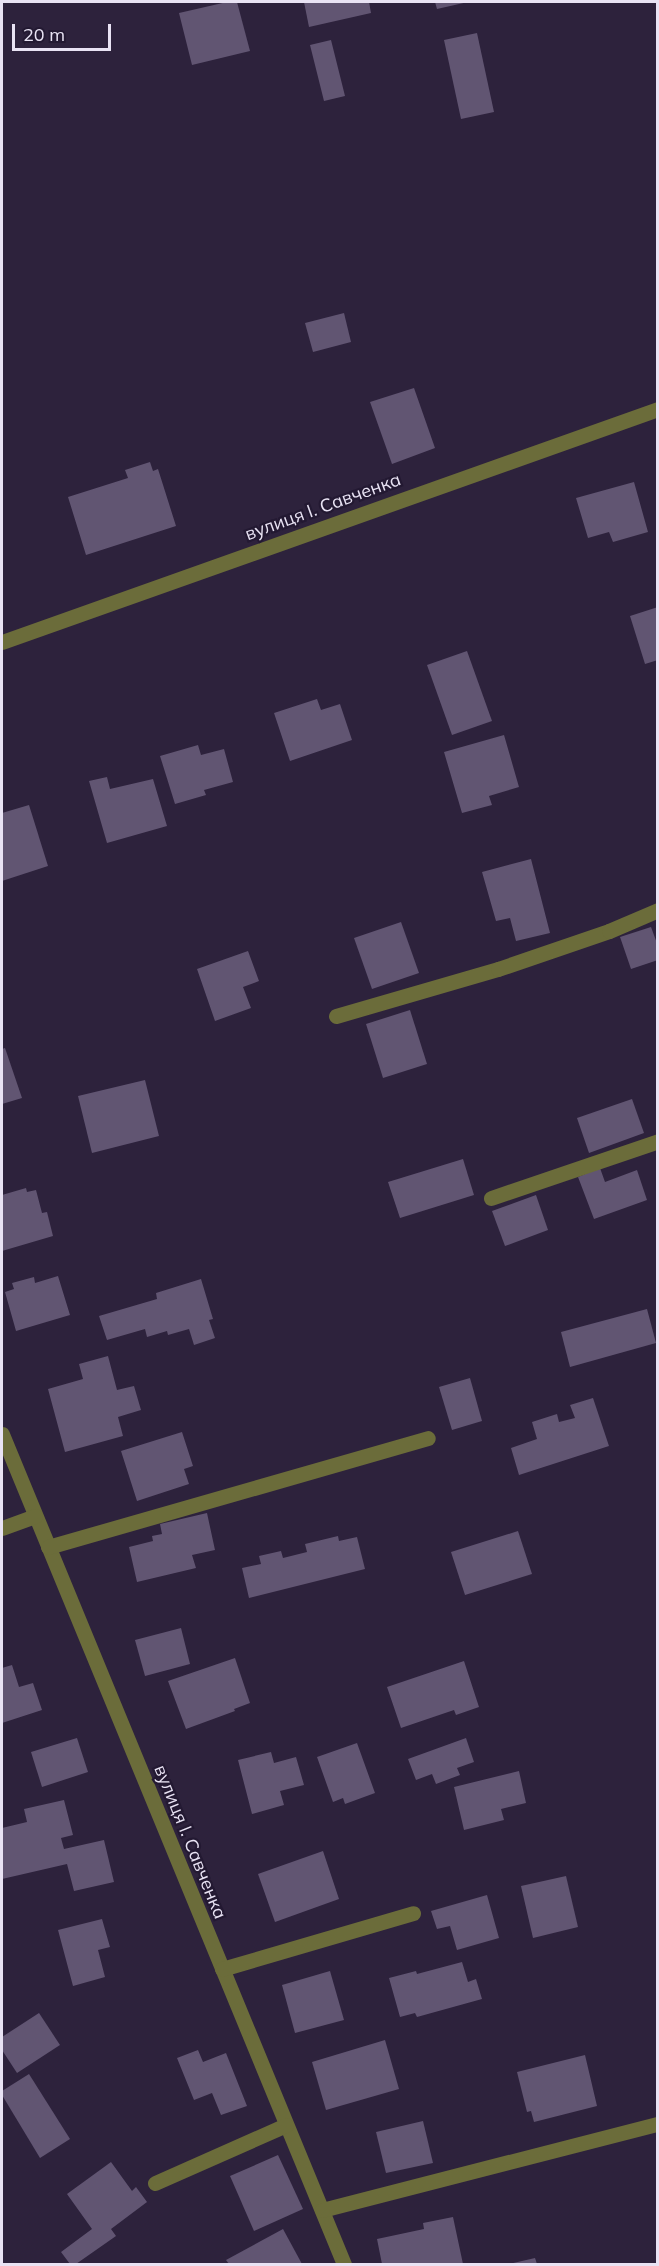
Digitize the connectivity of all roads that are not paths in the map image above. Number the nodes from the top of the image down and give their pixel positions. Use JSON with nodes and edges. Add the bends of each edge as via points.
{"nodes":[{"id":1,"x":657,"y":409,"type":"edge"},
{"id":2,"x":2,"y":642,"type":"edge"},
{"id":3,"x":657,"y":910,"type":"edge"},
{"id":4,"x":336,"y":1016,"type":"dead end"},
{"id":5,"x":657,"y":1141,"type":"edge"},
{"id":6,"x":491,"y":1198,"type":"dead end"},
{"id":7,"x":2,"y":1434,"type":"edge"},
{"id":8,"x":428,"y":1438,"type":"dead end"},
{"id":9,"x":35,"y":1516,"type":"junction"},
{"id":10,"x":2,"y":1528,"type":"edge"},
{"id":11,"x":48,"y":1547,"type":"junction"},
{"id":12,"x":413,"y":1913,"type":"dead end"},
{"id":13,"x":222,"y":1969,"type":"junction"},
{"id":14,"x":657,"y":2124,"type":"edge"},
{"id":15,"x":286,"y":2125,"type":"junction"},
{"id":16,"x":155,"y":2183,"type":"dead end"},
{"id":17,"x":322,"y":2210,"type":"junction"},
{"id":18,"x":344,"y":2265,"type":"edge"}],
"edges":[{"from":1,"to":2,"type":"street","name":"вулиця І. Савченка"},
{"from":3,"to":4,"type":"street","via":[[498,969]]},
{"from":5,"to":6,"type":"street"},
{"from":7,"to":9,"type":"street","name":"вулиця І. Савченка"},
{"from":8,"to":11,"type":"street"},
{"from":9,"to":10,"type":"street"},
{"from":9,"to":11,"type":"street","name":"вулиця І. Савченка"},
{"from":11,"to":13,"type":"street","name":"вулиця І. Савченка"},
{"from":12,"to":13,"type":"street"},
{"from":13,"to":15,"type":"street","name":"вулиця І. Савченка"},
{"from":14,"to":17,"type":"street"},
{"from":15,"to":16,"type":"street"},
{"from":15,"to":17,"type":"street","name":"вулиця І. Савченка"},
{"from":17,"to":18,"type":"street","name":"вулиця І. Савченка"}]}
